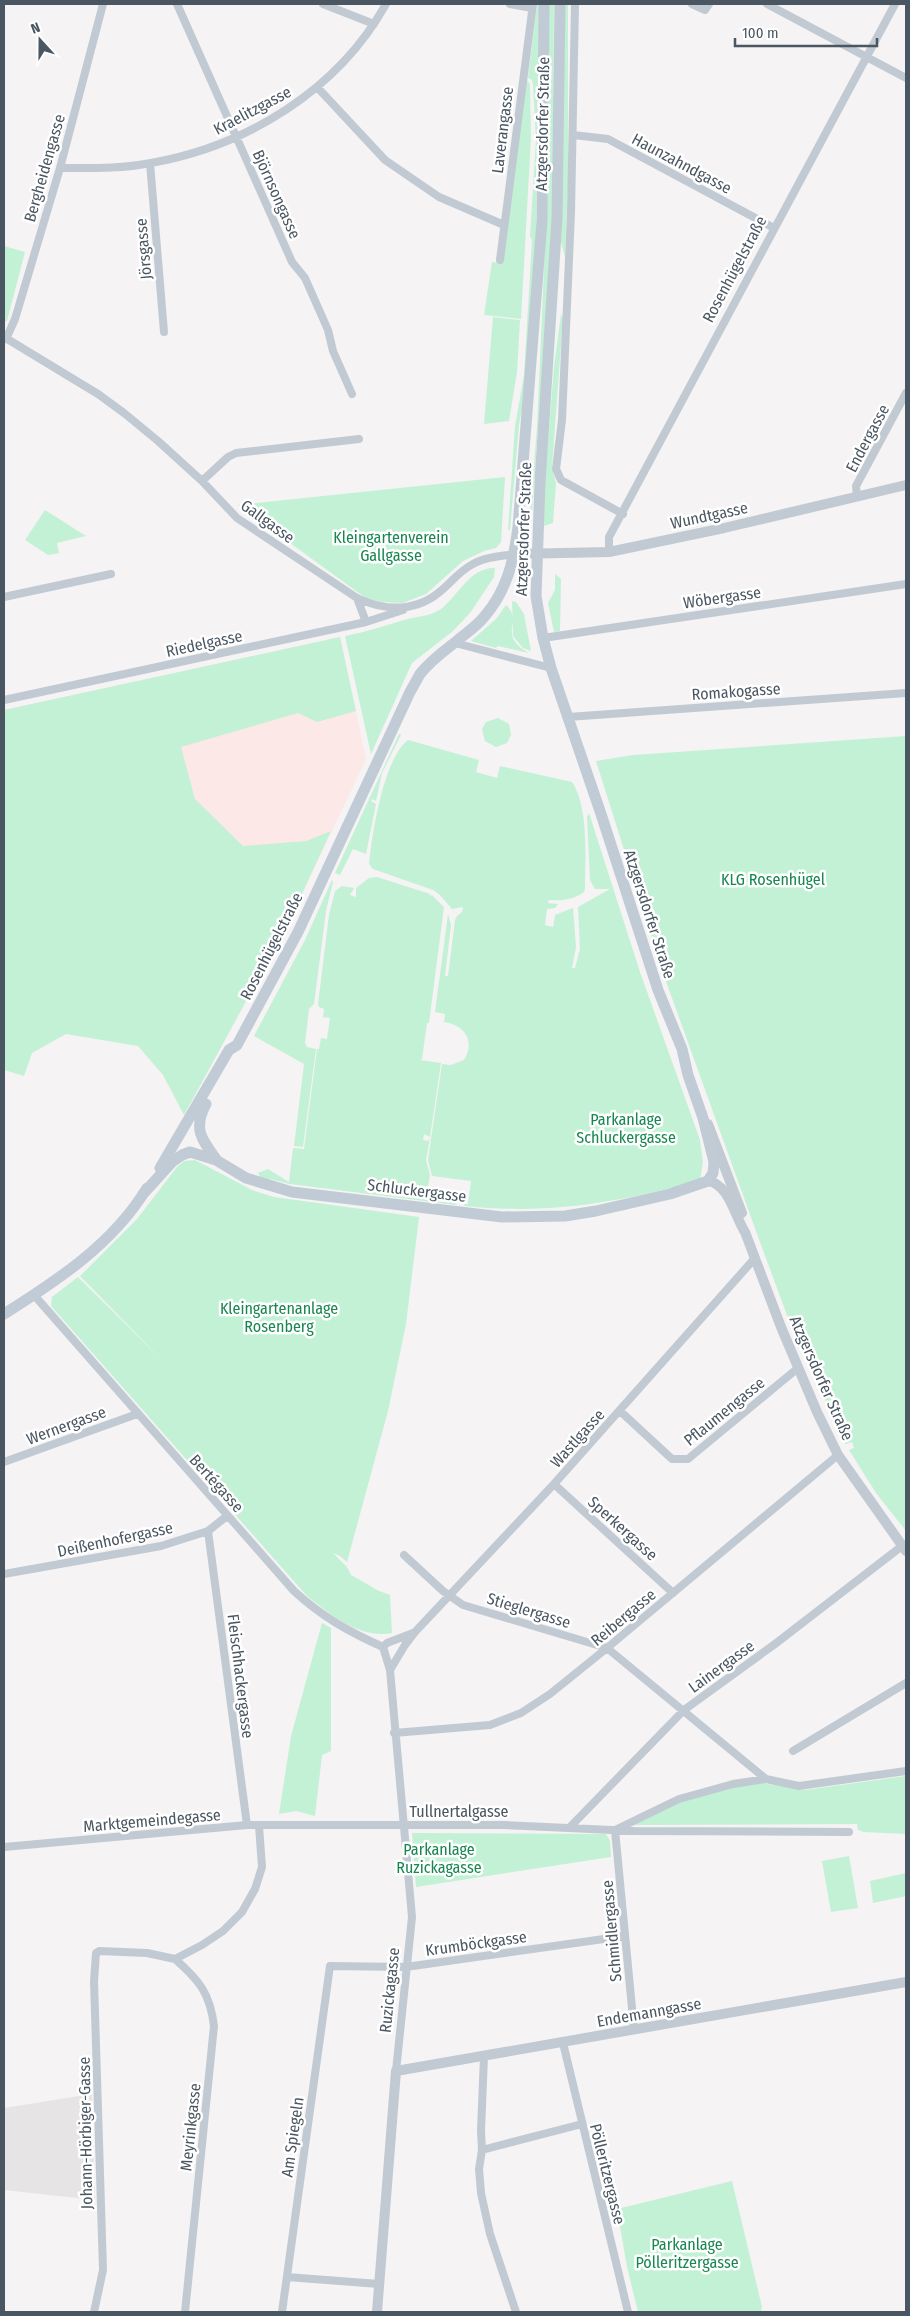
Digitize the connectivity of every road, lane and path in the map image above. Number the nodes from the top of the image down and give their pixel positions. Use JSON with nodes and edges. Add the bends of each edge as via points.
{"nodes":[{"id":1,"x":103,"y":4,"type":"edge"},
{"id":2,"x":177,"y":4,"type":"edge"},
{"id":3,"x":323,"y":4,"type":"edge"},
{"id":4,"x":386,"y":4,"type":"edge"},
{"id":5,"x":510,"y":4,"type":"edge"},
{"id":6,"x":544,"y":4,"type":"edge"},
{"id":7,"x":560,"y":4,"type":"edge"},
{"id":8,"x":574,"y":4,"type":"edge"},
{"id":9,"x":692,"y":4,"type":"edge"},
{"id":10,"x":709,"y":4,"type":"edge"},
{"id":11,"x":767,"y":4,"type":"edge"},
{"id":12,"x":895,"y":4,"type":"edge"},
{"id":13,"x":533,"y":6,"type":"edge"},
{"id":14,"x":374,"y":24,"type":"junction"},
{"id":15,"x":867,"y":57,"type":"junction"},
{"id":16,"x":906,"y":78,"type":"edge"},
{"id":17,"x":317,"y":87,"type":"junction"},
{"id":18,"x":573,"y":135,"type":"junction"},
{"id":19,"x":237,"y":137,"type":"junction"},
{"id":20,"x":150,"y":163,"type":"junction"},
{"id":21,"x":60,"y":168,"type":"junction"},
{"id":22,"x":504,"y":226,"type":"junction"},
{"id":23,"x":774,"y":228,"type":"junction"},
{"id":24,"x":500,"y":260,"type":"dead end"},
{"id":25,"x":164,"y":332,"type":"dead end"},
{"id":26,"x":5,"y":338,"type":"edge"},
{"id":27,"x":906,"y":393,"type":"edge"},
{"id":28,"x":352,"y":394,"type":"dead end"},
{"id":29,"x":359,"y":439,"type":"dead end"},
{"id":30,"x":202,"y":481,"type":"junction"},
{"id":31,"x":906,"y":485,"type":"edge"},
{"id":32,"x":857,"y":497,"type":"junction"},
{"id":33,"x":622,"y":514,"type":"junction"},
{"id":34,"x":609,"y":552,"type":"junction"},
{"id":35,"x":537,"y":553,"type":"junction"},
{"id":36,"x":515,"y":554,"type":"junction"},
{"id":37,"x":111,"y":574,"type":"dead end"},
{"id":38,"x":906,"y":584,"type":"edge"},
{"id":39,"x":4,"y":597,"type":"edge"},
{"id":40,"x":357,"y":598,"type":"junction"},
{"id":41,"x":410,"y":608,"type":"junction"},
{"id":42,"x":366,"y":622,"type":"junction"},
{"id":43,"x":542,"y":638,"type":"junction"},
{"id":44,"x":454,"y":643,"type":"junction"},
{"id":45,"x":551,"y":668,"type":"junction"},
{"id":46,"x":906,"y":693,"type":"edge"},
{"id":47,"x":4,"y":700,"type":"edge"},
{"id":48,"x":568,"y":717,"type":"junction"},
{"id":49,"x":237,"y":1045,"type":"junction"},
{"id":50,"x":703,"y":1118,"type":"junction"},
{"id":51,"x":216,"y":1160,"type":"junction"},
{"id":52,"x":708,"y":1182,"type":"junction"},
{"id":53,"x":143,"y":1194,"type":"junction"},
{"id":54,"x":745,"y":1232,"type":"junction"},
{"id":55,"x":755,"y":1258,"type":"junction"},
{"id":56,"x":34,"y":1295,"type":"junction"},
{"id":57,"x":4,"y":1314,"type":"edge"},
{"id":58,"x":798,"y":1368,"type":"junction"},
{"id":59,"x":620,"y":1411,"type":"junction"},
{"id":60,"x":137,"y":1414,"type":"junction"},
{"id":61,"x":838,"y":1454,"type":"junction"},
{"id":62,"x":4,"y":1462,"type":"edge"},
{"id":63,"x":554,"y":1484,"type":"junction"},
{"id":64,"x":227,"y":1516,"type":"junction"},
{"id":65,"x":208,"y":1531,"type":"junction"},
{"id":66,"x":904,"y":1548,"type":"edge"},
{"id":67,"x":404,"y":1556,"type":"dead end"},
{"id":68,"x":4,"y":1574,"type":"edge"},
{"id":69,"x":673,"y":1593,"type":"junction"},
{"id":70,"x":450,"y":1596,"type":"junction"},
{"id":71,"x":415,"y":1632,"type":"junction"},
{"id":72,"x":383,"y":1647,"type":"junction"},
{"id":73,"x":607,"y":1648,"type":"junction"},
{"id":74,"x":390,"y":1670,"type":"junction"},
{"id":75,"x":906,"y":1683,"type":"edge"},
{"id":76,"x":684,"y":1710,"type":"junction"},
{"id":77,"x":394,"y":1733,"type":"junction"},
{"id":78,"x":793,"y":1752,"type":"dead end"},
{"id":79,"x":906,"y":1771,"type":"edge"},
{"id":80,"x":766,"y":1779,"type":"junction"},
{"id":81,"x":405,"y":1824,"type":"junction"},
{"id":82,"x":302,"y":1825,"type":"joint"},
{"id":83,"x":247,"y":1826,"type":"junction"},
{"id":84,"x":259,"y":1826,"type":"junction"},
{"id":85,"x":571,"y":1826,"type":"junction"},
{"id":86,"x":615,"y":1830,"type":"junction"},
{"id":87,"x":849,"y":1832,"type":"dead end"},
{"id":88,"x":4,"y":1847,"type":"edge"},
{"id":89,"x":625,"y":1936,"type":"junction"},
{"id":90,"x":175,"y":1958,"type":"junction"},
{"id":91,"x":330,"y":1966,"type":"joint"},
{"id":92,"x":406,"y":1967,"type":"junction"},
{"id":93,"x":906,"y":1982,"type":"edge"},
{"id":94,"x":634,"y":2029,"type":"junction"},
{"id":95,"x":562,"y":2042,"type":"junction"},
{"id":96,"x":484,"y":2056,"type":"junction"},
{"id":97,"x":396,"y":2071,"type":"junction"},
{"id":98,"x":582,"y":2124,"type":"junction"},
{"id":99,"x":482,"y":2150,"type":"junction"},
{"id":100,"x":287,"y":2277,"type":"junction"},
{"id":101,"x":379,"y":2284,"type":"junction"},
{"id":102,"x":94,"y":2312,"type":"edge"},
{"id":103,"x":185,"y":2312,"type":"edge"},
{"id":104,"x":282,"y":2312,"type":"edge"},
{"id":105,"x":377,"y":2312,"type":"edge"},
{"id":106,"x":516,"y":2312,"type":"edge"},
{"id":107,"x":628,"y":2312,"type":"edge"}],
"edges":[{"from":1,"to":21,"type":"street","name":"Bergheidengasse"},
{"from":2,"to":19,"type":"street","name":"Björnsongasse"},
{"from":3,"to":14,"type":"street"},
{"from":4,"to":14,"type":"street","name":"Kraelitzgasse"},
{"from":5,"to":13,"type":"street"},
{"from":6,"to":36,"type":"main road","name":"Atzgersdorfer Straße","via":[[542,221]]},
{"from":7,"to":35,"type":"main road","name":"Atzgersdorfer Straße","via":[[557,218]]},
{"from":8,"to":18,"type":"street","name":"Atzgersdorfer Straße"},
{"from":9,"to":10,"type":"street","via":[[705,10]]},
{"from":11,"to":15,"type":"street"},
{"from":12,"to":15,"type":"street","name":"Rosenhügelstraße"},
{"from":13,"to":22,"type":"street","name":"Laverangasse"},
{"from":14,"to":17,"type":"street","name":"Kraelitzgasse","via":[[357,48]]},
{"from":15,"to":16,"type":"street"},
{"from":15,"to":23,"type":"street","name":"Rosenhügelstraße"},
{"from":17,"to":19,"type":"street","name":"Kraelitzgasse"},
{"from":17,"to":22,"type":"street","via":[[385,160],[440,197]]},
{"from":18,"to":23,"type":"street","name":"Haunzahndgasse","via":[[608,139]]},
{"from":18,"to":33,"type":"street","name":"Atzgersdorfer Straße","via":[[562,420],[556,469],[561,480]]},
{"from":19,"to":20,"type":"street","name":"Kraelitzgasse","via":[[196,152]]},
{"from":19,"to":28,"type":"street","name":"Björnsongasse","via":[[292,262],[305,278]]},
{"from":20,"to":21,"type":"street","name":"Kraelitzgasse"},
{"from":20,"to":25,"type":"street","name":"Jörsgasse"},
{"from":21,"to":26,"type":"street","name":"Bergheidengasse","via":[[15,319]]},
{"from":22,"to":24,"type":"street","name":"Laverangasse"},
{"from":23,"to":33,"type":"street","name":"Rosenhügelstraße"},
{"from":26,"to":30,"type":"street","name":"Gallgasse","via":[[98,394],[158,440]]},
{"from":27,"to":32,"type":"street","name":"Endergasse","via":[[856,486]]},
{"from":29,"to":30,"type":"street","via":[[236,453],[228,456]]},
{"from":30,"to":40,"type":"street","name":"Gallgasse","via":[[237,518]]},
{"from":31,"to":32,"type":"street","name":"Wundtgasse"},
{"from":32,"to":34,"type":"street","name":"Wundtgasse"},
{"from":33,"to":34,"type":"street","name":"Rosenhügelstraße","via":[[609,537]]},
{"from":34,"to":35,"type":"street","name":"Wundtgasse"},
{"from":35,"to":36,"type":"street","name":"Wundtgasse"},
{"from":35,"to":43,"type":"main road","name":"Atzgersdorfer Straße","via":[[536,596]]},
{"from":36,"to":41,"type":"street","name":"Gallgasse","via":[[473,564],[433,598]]},
{"from":36,"to":44,"type":"main road","name":"Rosenhügelstraße","via":[[492,607]]},
{"from":37,"to":39,"type":"street"},
{"from":38,"to":43,"type":"street","name":"Wöbergasse"},
{"from":40,"to":41,"type":"street","name":"Gallgasse","via":[[381,607]]},
{"from":40,"to":42,"type":"street"},
{"from":41,"to":42,"type":"street","name":"Riedelgasse"},
{"from":42,"to":47,"type":"street","name":"Riedelgasse"},
{"from":43,"to":45,"type":"main road","name":"Atzgersdorfer Straße"},
{"from":44,"to":45,"type":"street"},
{"from":44,"to":49,"type":"main road","name":"Rosenhügelstraße","via":[[429,662],[410,692],[298,932]]},
{"from":45,"to":48,"type":"main road","name":"Atzgersdorfer Straße"},
{"from":46,"to":48,"type":"street","name":"Romakogasse"},
{"from":48,"to":50,"type":"main road","name":"Atzgersdorfer Straße"},
{"from":49,"to":51,"type":"main road","via":[[200,1115],[200,1135]]},
{"from":49,"to":53,"type":"main road","name":"Rosenhügelstraße","via":[[229,1050]]},
{"from":50,"to":52,"type":"main road","name":"Atzgersdorfer Straße","via":[[714,1162]]},
{"from":50,"to":54,"type":"street","name":"Atzgersdorfer Straße","via":[[727,1172]]},
{"from":51,"to":52,"type":"main road","name":"Schluckergasse","via":[[246,1178],[292,1192],[502,1217],[565,1216],[596,1211]]},
{"from":51,"to":53,"type":"main road","name":"Schluckergasse","via":[[190,1152],[182,1154]]},
{"from":52,"to":54,"type":"street","name":"Atzgersdorfer Straße","via":[[726,1193]]},
{"from":53,"to":56,"type":"main road","name":"Rosenhügelstraße","via":[[93,1251]]},
{"from":54,"to":55,"type":"street","name":"Atzgersdorfer Straße"},
{"from":55,"to":58,"type":"street","name":"Atzgersdorfer Straße"},
{"from":55,"to":59,"type":"street","name":"Wastlgasse"},
{"from":56,"to":57,"type":"main road","name":"Rosenhügelstraße"},
{"from":56,"to":60,"type":"street","name":"Bertégasse"},
{"from":58,"to":59,"type":"street","name":"Pflaumengasse","via":[[688,1458],[672,1459]]},
{"from":58,"to":61,"type":"street","name":"Atzgersdorfer Straße"},
{"from":59,"to":63,"type":"street","name":"Wastlgasse"},
{"from":60,"to":62,"type":"street","name":"Wernergasse"},
{"from":60,"to":64,"type":"street","name":"Bertégasse"},
{"from":61,"to":66,"type":"street","name":"Atzgersdorfer Straße"},
{"from":61,"to":69,"type":"street","name":"Reibergasse"},
{"from":63,"to":69,"type":"street","name":"Sperkergasse"},
{"from":63,"to":70,"type":"street","name":"Wastlgasse"},
{"from":64,"to":65,"type":"street","name":"Deißenhofergasse"},
{"from":64,"to":72,"type":"street","name":"Bertégasse","via":[[314,1610]]},
{"from":65,"to":68,"type":"street","name":"Deißenhofergasse","via":[[160,1546]]},
{"from":65,"to":83,"type":"street","name":"Fleischhackergasse"},
{"from":66,"to":76,"type":"street","name":"Lainergasse"},
{"from":67,"to":70,"type":"street","name":"Stieglergasse"},
{"from":69,"to":73,"type":"street","name":"Reibergasse"},
{"from":70,"to":71,"type":"street","name":"Wastlgasse"},
{"from":70,"to":73,"type":"street","name":"Stieglergasse","via":[[463,1605]]},
{"from":71,"to":72,"type":"street","name":"Wastlgasse"},
{"from":71,"to":74,"type":"street","name":"Wastlgasse"},
{"from":72,"to":74,"type":"street"},
{"from":73,"to":76,"type":"street","name":"Stieglergasse"},
{"from":73,"to":77,"type":"street","name":"Reibergasse","via":[[521,1713],[490,1725]]},
{"from":74,"to":77,"type":"street","name":"Ruzickagasse"},
{"from":75,"to":78,"type":"street"},
{"from":76,"to":80,"type":"street","name":"Stieglergasse"},
{"from":76,"to":85,"type":"street","name":"Lainergasse"},
{"from":77,"to":81,"type":"street","name":"Ruzickagasse"},
{"from":79,"to":80,"type":"street","name":"Tullnertalgasse","via":[[799,1786]]},
{"from":80,"to":86,"type":"street","name":"Tullnertalgasse","via":[[732,1784],[680,1800]]},
{"from":81,"to":82,"type":"street","name":"Tullnertalgasse"},
{"from":81,"to":85,"type":"street","name":"Tullnertalgasse"},
{"from":81,"to":92,"type":"street","name":"Ruzickagasse","via":[[412,1917]]},
{"from":82,"to":84,"type":"street","name":"Marktgemeindegasse"},
{"from":83,"to":84,"type":"street","name":"Marktgemeindegasse"},
{"from":83,"to":88,"type":"street","name":"Marktgemeindegasse"},
{"from":84,"to":90,"type":"street","via":[[262,1867],[249,1902],[223,1931]]},
{"from":85,"to":86,"type":"street","name":"Tullnertalgasse"},
{"from":86,"to":87,"type":"street","name":"Tullnertalgasse"},
{"from":86,"to":89,"type":"street","name":"Schmidlergasse"},
{"from":89,"to":92,"type":"street","name":"Krumböckgasse"},
{"from":89,"to":94,"type":"street","name":"Schmidlergasse"},
{"from":90,"to":102,"type":"street","name":"Johann-Hörbiger-Gasse","via":[[128,1951],[96,1953],[94,1981],[103,2270]]},
{"from":90,"to":103,"type":"street","name":"Meyrinkgasse","via":[[204,1990],[212,2006],[214,2026]]},
{"from":91,"to":92,"type":"street","name":"Krumböckgasse"},
{"from":91,"to":100,"type":"street","name":"Am Spiegeln"},
{"from":92,"to":97,"type":"street","name":"Ruzickagasse"},
{"from":93,"to":94,"type":"street","name":"Endemanngasse"},
{"from":94,"to":95,"type":"street","name":"Endemanngasse"},
{"from":95,"to":96,"type":"street","name":"Endemanngasse"},
{"from":95,"to":98,"type":"street","name":"Pölleritzergasse"},
{"from":96,"to":97,"type":"street","name":"Endemanngasse"},
{"from":96,"to":99,"type":"street"},
{"from":97,"to":101,"type":"street","name":"Ruzickagasse"},
{"from":98,"to":99,"type":"street"},
{"from":98,"to":107,"type":"street","name":"Pölleritzergasse"},
{"from":99,"to":106,"type":"street","via":[[479,2169],[482,2202]]},
{"from":100,"to":101,"type":"street"},
{"from":100,"to":104,"type":"street","name":"Am Spiegeln"},
{"from":101,"to":105,"type":"street","name":"Ruzickagasse"}]}
